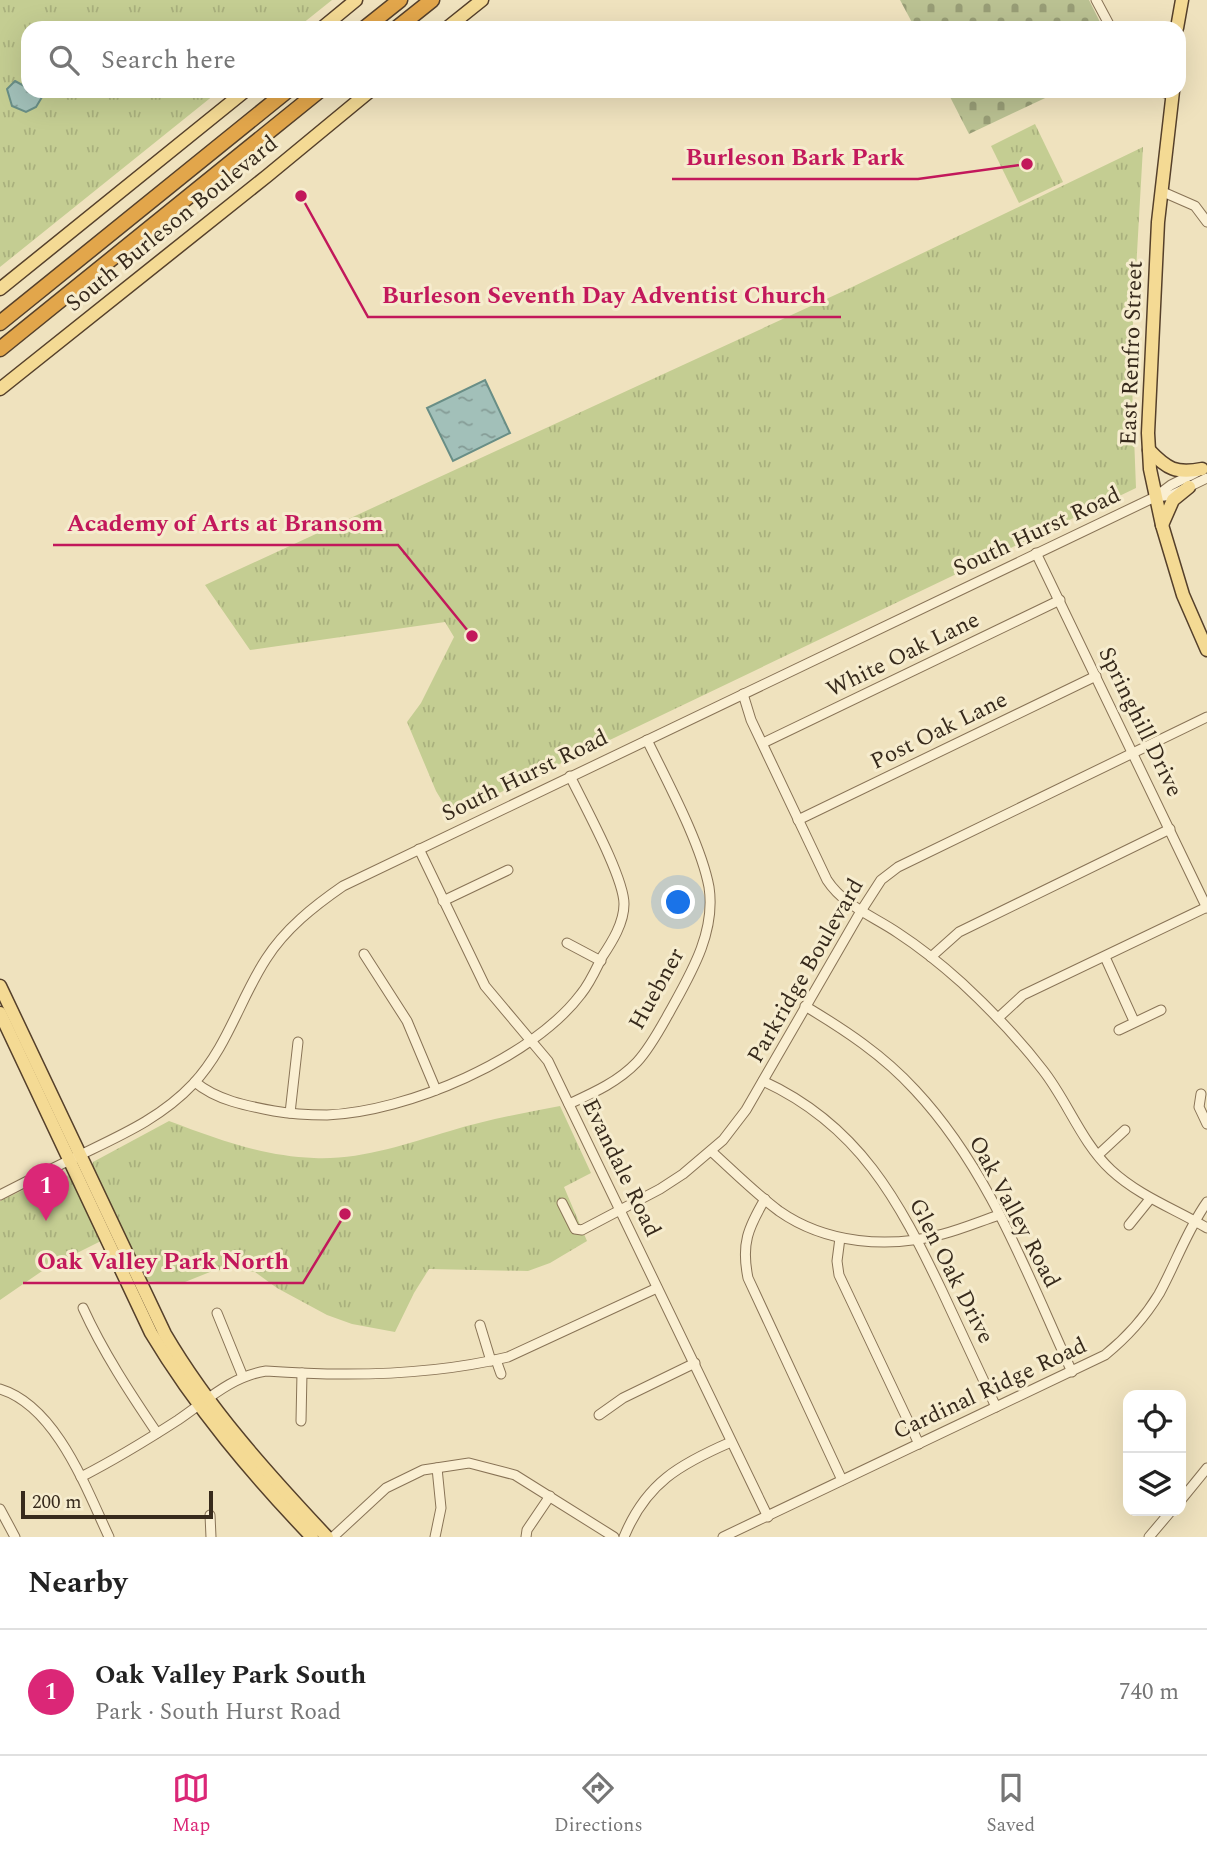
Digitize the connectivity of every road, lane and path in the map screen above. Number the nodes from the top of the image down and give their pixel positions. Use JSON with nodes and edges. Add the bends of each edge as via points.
{"nodes":[{"id":1,"x":356,"y":0,"type":"edge"},
{"id":2,"x":400,"y":0,"type":"edge"},
{"id":3,"x":432,"y":0,"type":"edge"},
{"id":4,"x":482,"y":0,"type":"edge"},
{"id":5,"x":1096,"y":0,"type":"edge"},
{"id":6,"x":1182,"y":0,"type":"edge"},
{"id":7,"x":330,"y":21,"type":"edge"},
{"id":8,"x":374,"y":21,"type":"edge"},
{"id":9,"x":406,"y":21,"type":"edge"},
{"id":10,"x":456,"y":21,"type":"edge"},
{"id":11,"x":1107,"y":21,"type":"edge"},
{"id":12,"x":1178,"y":21,"type":"edge"},
{"id":13,"x":236,"y":98,"type":"edge"},
{"id":14,"x":278,"y":98,"type":"edge"},
{"id":15,"x":310,"y":98,"type":"edge"},
{"id":16,"x":362,"y":98,"type":"edge"},
{"id":17,"x":1172,"y":98,"type":"edge"},
{"id":18,"x":1163,"y":192,"type":"junction"},
{"id":19,"x":1207,"y":222,"type":"edge"},
{"id":20,"x":0,"y":289,"type":"edge"},
{"id":21,"x":0,"y":323,"type":"edge"},
{"id":22,"x":0,"y":349,"type":"edge"},
{"id":23,"x":0,"y":389,"type":"edge"},
{"id":24,"x":1149,"y":450,"type":"junction"},
{"id":25,"x":1205,"y":472,"type":"edge"},
{"id":26,"x":1189,"y":487,"type":"junction"},
{"id":27,"x":1155,"y":497,"type":"junction"},
{"id":28,"x":1162,"y":525,"type":"junction"},
{"id":29,"x":1036,"y":553,"type":"junction"},
{"id":30,"x":1060,"y":600,"type":"junction"},
{"id":31,"x":1207,"y":650,"type":"edge"},
{"id":32,"x":1096,"y":676,"type":"junction"},
{"id":33,"x":743,"y":694,"type":"junction"},
{"id":34,"x":1207,"y":717,"type":"edge"},
{"id":35,"x":647,"y":740,"type":"junction"},
{"id":36,"x":763,"y":743,"type":"junction"},
{"id":37,"x":1133,"y":753,"type":"junction"},
{"id":38,"x":570,"y":776,"type":"junction"},
{"id":39,"x":798,"y":820,"type":"junction"},
{"id":40,"x":1170,"y":830,"type":"junction"},
{"id":41,"x":419,"y":849,"type":"junction"},
{"id":42,"x":508,"y":870,"type":"dead end"},
{"id":43,"x":443,"y":901,"type":"junction"},
{"id":44,"x":1207,"y":908,"type":"edge"},
{"id":45,"x":861,"y":911,"type":"junction"},
{"id":46,"x":567,"y":943,"type":"dead end"},
{"id":47,"x":364,"y":954,"type":"dead end"},
{"id":48,"x":932,"y":957,"type":"junction"},
{"id":49,"x":1105,"y":957,"type":"junction"},
{"id":50,"x":601,"y":961,"type":"junction"},
{"id":51,"x":0,"y":986,"type":"edge"},
{"id":52,"x":805,"y":1006,"type":"junction"},
{"id":53,"x":1161,"y":1010,"type":"dead end"},
{"id":54,"x":0,"y":1013,"type":"edge"},
{"id":55,"x":998,"y":1018,"type":"junction"},
{"id":56,"x":1134,"y":1021,"type":"junction"},
{"id":57,"x":1119,"y":1030,"type":"dead end"},
{"id":58,"x":531,"y":1040,"type":"junction"},
{"id":59,"x":298,"y":1042,"type":"dead end"},
{"id":60,"x":763,"y":1081,"type":"junction"},
{"id":61,"x":195,"y":1082,"type":"junction"},
{"id":62,"x":436,"y":1090,"type":"junction"},
{"id":63,"x":1201,"y":1094,"type":"dead end"},
{"id":64,"x":569,"y":1104,"type":"junction"},
{"id":65,"x":290,"y":1113,"type":"junction"},
{"id":66,"x":1207,"y":1124,"type":"edge"},
{"id":67,"x":1125,"y":1130,"type":"dead end"},
{"id":68,"x":711,"y":1151,"type":"junction"},
{"id":69,"x":1098,"y":1155,"type":"junction"},
{"id":70,"x":74,"y":1158,"type":"junction"},
{"id":71,"x":0,"y":1195,"type":"edge"},
{"id":72,"x":765,"y":1199,"type":"junction"},
{"id":73,"x":1150,"y":1199,"type":"junction"},
{"id":74,"x":1207,"y":1202,"type":"edge"},
{"id":75,"x":562,"y":1203,"type":"dead end"},
{"id":76,"x":621,"y":1211,"type":"junction"},
{"id":77,"x":999,"y":1214,"type":"junction"},
{"id":78,"x":1194,"y":1220,"type":"junction"},
{"id":79,"x":1129,"y":1226,"type":"dead end"},
{"id":80,"x":1207,"y":1228,"type":"edge"},
{"id":81,"x":840,"y":1238,"type":"junction"},
{"id":82,"x":917,"y":1239,"type":"junction"},
{"id":83,"x":657,"y":1287,"type":"junction"},
{"id":84,"x":83,"y":1308,"type":"dead end"},
{"id":85,"x":217,"y":1313,"type":"dead end"},
{"id":86,"x":480,"y":1325,"type":"dead end"},
{"id":87,"x":494,"y":1361,"type":"junction"},
{"id":88,"x":695,"y":1363,"type":"junction"},
{"id":89,"x":1072,"y":1371,"type":"junction"},
{"id":90,"x":302,"y":1373,"type":"junction"},
{"id":91,"x":501,"y":1374,"type":"dead end"},
{"id":92,"x":243,"y":1377,"type":"junction"},
{"id":93,"x":0,"y":1389,"type":"edge"},
{"id":94,"x":204,"y":1402,"type":"junction"},
{"id":95,"x":996,"y":1407,"type":"junction"},
{"id":96,"x":599,"y":1415,"type":"dead end"},
{"id":97,"x":301,"y":1422,"type":"dead end"},
{"id":98,"x":157,"y":1433,"type":"junction"},
{"id":99,"x":732,"y":1442,"type":"junction"},
{"id":100,"x":919,"y":1444,"type":"junction"},
{"id":101,"x":437,"y":1468,"type":"junction"},
{"id":102,"x":1207,"y":1468,"type":"edge"},
{"id":103,"x":81,"y":1477,"type":"junction"},
{"id":104,"x":842,"y":1480,"type":"junction"},
{"id":105,"x":1186,"y":1494,"type":"edge"},
{"id":106,"x":550,"y":1496,"type":"junction"},
{"id":107,"x":0,"y":1509,"type":"edge"},
{"id":108,"x":210,"y":1515,"type":"dead end"},
{"id":109,"x":1167,"y":1516,"type":"edge"},
{"id":110,"x":768,"y":1517,"type":"junction"},
{"id":111,"x":15,"y":1537,"type":"edge"},
{"id":112,"x":109,"y":1537,"type":"edge"},
{"id":113,"x":211,"y":1537,"type":"edge"},
{"id":114,"x":312,"y":1537,"type":"edge"},
{"id":115,"x":327,"y":1537,"type":"edge"},
{"id":116,"x":333,"y":1537,"type":"edge"},
{"id":117,"x":435,"y":1537,"type":"edge"},
{"id":118,"x":526,"y":1537,"type":"edge"},
{"id":119,"x":614,"y":1537,"type":"edge"},
{"id":120,"x":624,"y":1537,"type":"edge"},
{"id":121,"x":723,"y":1537,"type":"edge"},
{"id":122,"x":1149,"y":1537,"type":"edge"}],
"edges":[{"from":1,"to":7,"type":"main road"},
{"from":2,"to":8,"type":"highway"},
{"from":3,"to":9,"type":"highway"},
{"from":4,"to":10,"type":"main road"},
{"from":5,"to":11,"type":"street"},
{"from":6,"to":12,"type":"main road"},
{"from":13,"to":20,"type":"main road"},
{"from":14,"to":21,"type":"highway"},
{"from":15,"to":22,"type":"highway"},
{"from":16,"to":23,"type":"main road","name":"South Burleson Boulevard"},
{"from":17,"to":18,"type":"main road","name":"East Renfro Street"},
{"from":18,"to":19,"type":"street","via":[[1195,206]]},
{"from":18,"to":24,"type":"main road","name":"East Renfro Street","via":[[1150,349]]},
{"from":24,"to":25,"type":"main road","via":[[1174,470]]},
{"from":24,"to":27,"type":"main road","name":"East Renfro Street"},
{"from":25,"to":26,"type":"street","name":"South Hurst Road"},
{"from":25,"to":27,"type":"street","name":"South Hurst Road","via":[[1171,485]]},
{"from":26,"to":27,"type":"street","name":"South Hurst Road"},
{"from":26,"to":28,"type":"main road","via":[[1173,500]]},
{"from":27,"to":28,"type":"main road","name":"East Renfro Street"},
{"from":27,"to":29,"type":"street","name":"South Hurst Road"},
{"from":28,"to":31,"type":"main road","name":"East Renfro Street","via":[[1183,595]]},
{"from":29,"to":30,"type":"street","name":"Springhill Drive"},
{"from":29,"to":33,"type":"street","name":"South Hurst Road"},
{"from":30,"to":32,"type":"street","name":"Springhill Drive"},
{"from":30,"to":36,"type":"street","name":"White Oak Lane"},
{"from":32,"to":37,"type":"street","name":"Springhill Drive"},
{"from":32,"to":39,"type":"street","name":"Post Oak Lane"},
{"from":33,"to":35,"type":"street","name":"South Hurst Road"},
{"from":33,"to":36,"type":"street"},
{"from":34,"to":37,"type":"street","name":"Parkridge Boulevard"},
{"from":35,"to":38,"type":"street","name":"South Hurst Road"},
{"from":35,"to":64,"type":"street","name":"Huebner","via":[[698,852],[709,888],[707,925],[693,970],[636,1062],[606,1087]]},
{"from":36,"to":39,"type":"street"},
{"from":37,"to":40,"type":"street","name":"Springhill Drive"},
{"from":37,"to":45,"type":"street","name":"Parkridge Boulevard","via":[[898,867],[881,880]]},
{"from":38,"to":41,"type":"street","name":"South Hurst Road"},
{"from":38,"to":50,"type":"street","via":[[619,881],[624,904],[620,924]]},
{"from":39,"to":45,"type":"street","via":[[834,890]]},
{"from":40,"to":44,"type":"street","name":"Springhill Drive"},
{"from":40,"to":48,"type":"street","via":[[959,932]]},
{"from":41,"to":43,"type":"street","name":"Evandale Road"},
{"from":41,"to":61,"type":"street","name":"South Hurst Road","via":[[343,886],[302,918],[267,957],[225,1038]]},
{"from":42,"to":43,"type":"street"},
{"from":43,"to":58,"type":"street","name":"Evandale Road","via":[[485,986]]},
{"from":44,"to":49,"type":"street"},
{"from":45,"to":48,"type":"street"},
{"from":45,"to":52,"type":"street","name":"Parkridge Boulevard"},
{"from":46,"to":50,"type":"street"},
{"from":47,"to":62,"type":"street","via":[[407,1021]]},
{"from":48,"to":55,"type":"street"},
{"from":49,"to":55,"type":"street","via":[[1023,995]]},
{"from":49,"to":56,"type":"street"},
{"from":50,"to":58,"type":"street","via":[[582,994]]},
{"from":51,"to":70,"type":"main road"},
{"from":52,"to":60,"type":"street","name":"Parkridge Boulevard"},
{"from":52,"to":77,"type":"street","name":"Oak Valley Road","via":[[855,1037],[914,1088],[970,1160]]},
{"from":53,"to":56,"type":"street"},
{"from":54,"to":70,"type":"main road"},
{"from":55,"to":69,"type":"street","via":[[1042,1069]]},
{"from":56,"to":57,"type":"street"},
{"from":58,"to":62,"type":"street","via":[[490,1066]]},
{"from":58,"to":64,"type":"street","name":"Evandale Road","via":[[548,1061]]},
{"from":59,"to":65,"type":"street"},
{"from":60,"to":68,"type":"street","name":"Parkridge Boulevard","via":[[746,1110]]},
{"from":60,"to":82,"type":"street","name":"Glen Oak Drive","via":[[819,1114],[860,1152]]},
{"from":61,"to":65,"type":"street","via":[[212,1094]]},
{"from":61,"to":70,"type":"street","name":"South Hurst Road","via":[[151,1120]]},
{"from":62,"to":65,"type":"street","via":[[368,1110]]},
{"from":63,"to":66,"type":"street","via":[[1199,1107]]},
{"from":64,"to":76,"type":"street","name":"Evandale Road"},
{"from":67,"to":69,"type":"street"},
{"from":68,"to":72,"type":"street"},
{"from":68,"to":76,"type":"street","name":"Parkridge Boulevard"},
{"from":69,"to":73,"type":"street"},
{"from":70,"to":71,"type":"street","name":"South Hurst Road"},
{"from":70,"to":94,"type":"main road","via":[[151,1333]]},
{"from":72,"to":81,"type":"street","via":[[798,1222]]},
{"from":72,"to":104,"type":"street","via":[[746,1239],[748,1278]]},
{"from":73,"to":78,"type":"street"},
{"from":73,"to":79,"type":"street"},
{"from":74,"to":78,"type":"street","name":"Cardinal Ridge Road"},
{"from":75,"to":76,"type":"street","name":"Parkridge Boulevard","via":[[575,1229],[582,1230]]},
{"from":76,"to":83,"type":"street","name":"Evandale Road"},
{"from":77,"to":82,"type":"street"},
{"from":77,"to":89,"type":"street","name":"Oak Valley Road"},
{"from":78,"to":80,"type":"street"},
{"from":78,"to":89,"type":"street","name":"Cardinal Ridge Road","via":[[1158,1295],[1127,1336],[1105,1355]]},
{"from":81,"to":82,"type":"street"},
{"from":81,"to":100,"type":"street","via":[[839,1275]]},
{"from":82,"to":95,"type":"street","name":"Glen Oak Drive"},
{"from":83,"to":87,"type":"street"},
{"from":83,"to":88,"type":"street","name":"Evandale Road"},
{"from":84,"to":98,"type":"street"},
{"from":85,"to":92,"type":"street"},
{"from":86,"to":87,"type":"street"},
{"from":87,"to":90,"type":"street","via":[[400,1374]]},
{"from":87,"to":91,"type":"street"},
{"from":88,"to":96,"type":"street","via":[[623,1398]]},
{"from":88,"to":99,"type":"street","name":"Evandale Road"},
{"from":89,"to":95,"type":"street","name":"Cardinal Ridge Road"},
{"from":90,"to":92,"type":"street","via":[[266,1371]]},
{"from":90,"to":97,"type":"street"},
{"from":92,"to":94,"type":"street"},
{"from":93,"to":103,"type":"street","via":[[32,1406]]},
{"from":94,"to":98,"type":"street"},
{"from":94,"to":114,"type":"main road","via":[[264,1486]]},
{"from":94,"to":115,"type":"main road"},
{"from":95,"to":100,"type":"street","name":"Cardinal Ridge Road"},
{"from":98,"to":103,"type":"street"},
{"from":99,"to":110,"type":"street","name":"Evandale Road"},
{"from":99,"to":120,"type":"street","via":[[689,1460],[660,1481],[636,1511]]},
{"from":100,"to":104,"type":"street","name":"Cardinal Ridge Road"},
{"from":101,"to":106,"type":"street","via":[[484,1465],[515,1475]]},
{"from":101,"to":116,"type":"street","via":[[386,1488]]},
{"from":101,"to":117,"type":"street","via":[[441,1508]]},
{"from":102,"to":105,"type":"street"},
{"from":103,"to":112,"type":"street"},
{"from":104,"to":110,"type":"street","name":"Cardinal Ridge Road"},
{"from":106,"to":118,"type":"street"},
{"from":106,"to":119,"type":"street"},
{"from":107,"to":111,"type":"street"},
{"from":108,"to":113,"type":"street"},
{"from":109,"to":122,"type":"street"},
{"from":110,"to":121,"type":"street","name":"Cardinal Ridge Road"}]}
